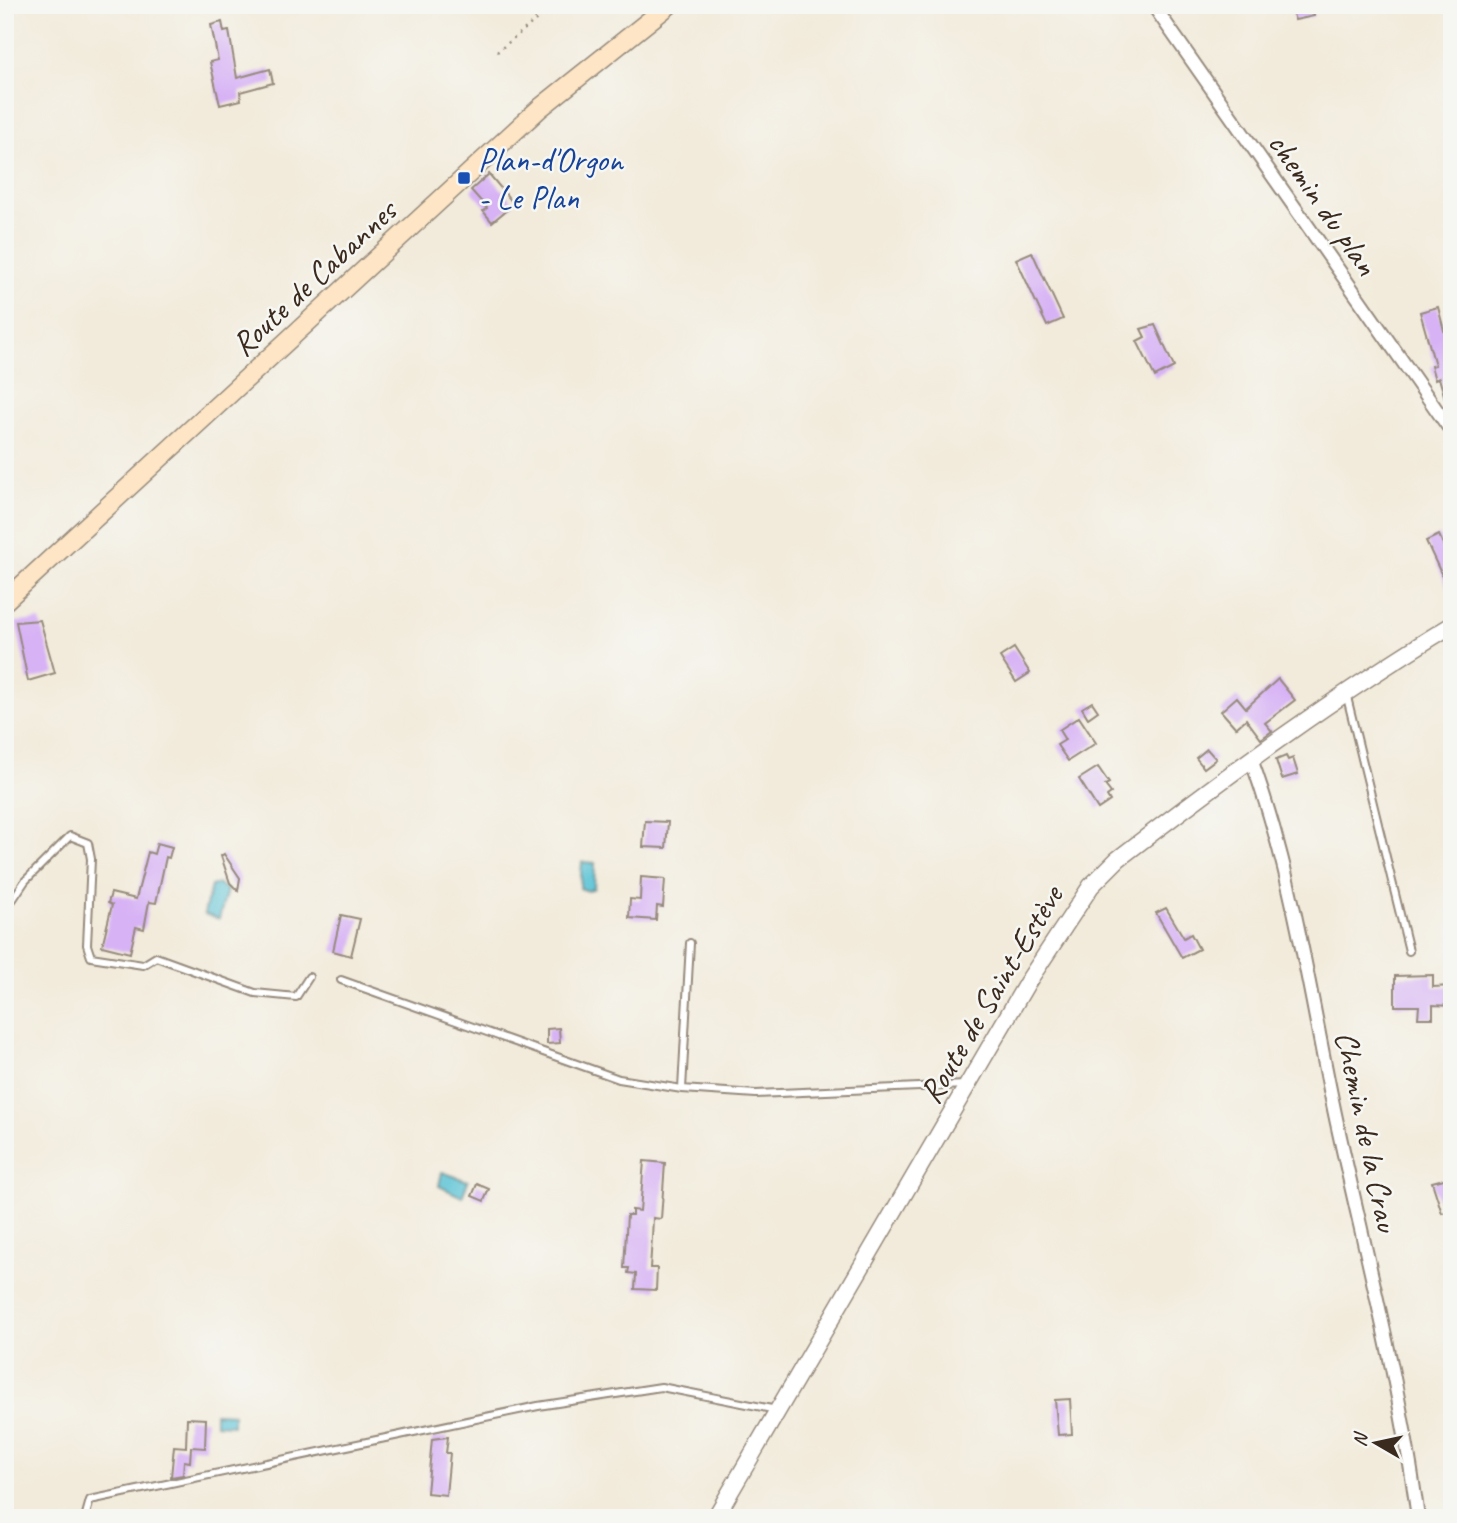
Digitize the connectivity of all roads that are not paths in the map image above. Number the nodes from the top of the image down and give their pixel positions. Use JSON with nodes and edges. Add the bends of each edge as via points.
{"nodes":[{"id":1,"x":668,"y":5,"type":"edge"},
{"id":2,"x":1153,"y":5,"type":"edge"},
{"id":3,"x":1452,"y":432,"type":"edge"},
{"id":4,"x":5,"y":601,"type":"edge"},
{"id":5,"x":1452,"y":625,"type":"edge"},
{"id":6,"x":1345,"y":691,"type":"junction"},
{"id":7,"x":1251,"y":759,"type":"junction"},
{"id":8,"x":5,"y":903,"type":"edge"},
{"id":9,"x":690,"y":943,"type":"dead end"},
{"id":10,"x":1409,"y":951,"type":"dead end"},
{"id":11,"x":309,"y":977,"type":"dead end"},
{"id":12,"x":341,"y":980,"type":"dead end"},
{"id":13,"x":968,"y":1084,"type":"junction"},
{"id":14,"x":682,"y":1089,"type":"junction"},
{"id":15,"x":779,"y":1410,"type":"junction"},
{"id":16,"x":85,"y":1518,"type":"edge"},
{"id":17,"x":715,"y":1518,"type":"edge"},
{"id":18,"x":1418,"y":1518,"type":"edge"}],
"edges":[{"from":1,"to":4,"type":"main road","name":"Route de Cabannes","via":[[540,108]]},
{"from":2,"to":3,"type":"street","name":"chemin du plan"},
{"from":5,"to":6,"type":"street","name":"Route de Saint-Estève"},
{"from":6,"to":7,"type":"street","name":"Route de Saint-Estève"},
{"from":6,"to":10,"type":"lane"},
{"from":7,"to":13,"type":"street","name":"Route de Saint-Estève","via":[[1118,859],[1091,887],[1059,931]]},
{"from":7,"to":18,"type":"street","name":"Chemin de la Crau","via":[[1286,886],[1392,1376]]},
{"from":8,"to":11,"type":"lane","via":[[70,836],[88,843],[91,859],[87,945],[91,957],[143,965],[156,957],[255,993],[296,998]]},
{"from":9,"to":14,"type":"lane"},
{"from":12,"to":14,"type":"lane","via":[[619,1079]]},
{"from":13,"to":14,"type":"lane","via":[[756,1094]]},
{"from":13,"to":15,"type":"street","name":"Route de Saint-Estève"},
{"from":15,"to":16,"type":"lane","via":[[661,1387],[634,1391],[538,1406],[90,1500]]},
{"from":15,"to":17,"type":"street","name":"Route de Saint-Estève"}]}
